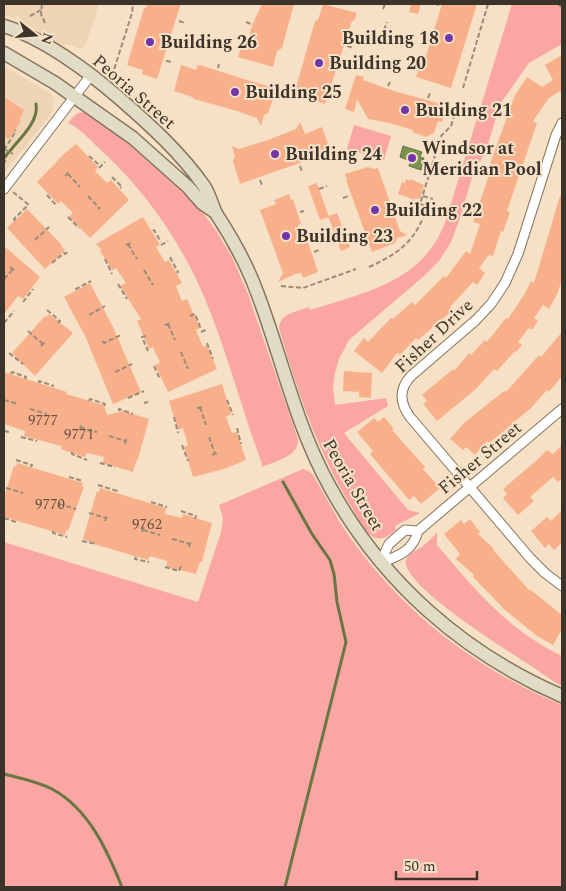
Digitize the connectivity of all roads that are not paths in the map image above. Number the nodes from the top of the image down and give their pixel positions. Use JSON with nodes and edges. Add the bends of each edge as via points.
{"nodes":[{"id":1,"x":4,"y":26,"type":"edge"},
{"id":2,"x":4,"y":53,"type":"edge"},
{"id":3,"x":91,"y":75,"type":"junction"},
{"id":4,"x":75,"y":97,"type":"junction"},
{"id":5,"x":562,"y":123,"type":"edge"},
{"id":6,"x":4,"y":189,"type":"edge"},
{"id":7,"x":215,"y":212,"type":"junction"},
{"id":8,"x":562,"y":409,"type":"edge"},
{"id":9,"x":470,"y":488,"type":"junction"},
{"id":10,"x":418,"y":531,"type":"junction"},
{"id":11,"x":380,"y":563,"type":"junction"},
{"id":12,"x":560,"y":581,"type":"edge"},
{"id":13,"x":562,"y":696,"type":"edge"}],
"edges":[{"from":1,"to":3,"type":"main road","name":"Peoria Street","via":[[47,47]]},
{"from":2,"to":4,"type":"main road","name":"Peoria Street"},
{"from":3,"to":4,"type":"street"},
{"from":3,"to":7,"type":"main road","name":"Peoria Street","via":[[179,155],[211,198]]},
{"from":4,"to":6,"type":"street"},
{"from":4,"to":7,"type":"main road","name":"Peoria Street","via":[[146,148]]},
{"from":5,"to":9,"type":"street","name":"Fisher Drive","via":[[518,254],[505,283],[481,315],[410,376],[402,390],[403,406],[410,418]]},
{"from":7,"to":11,"type":"main road","name":"Peoria Street","via":[[238,250],[255,288],[303,429],[318,463],[349,520]]},
{"from":8,"to":9,"type":"street","name":"Fisher Street"},
{"from":9,"to":10,"type":"street","name":"Fisher Street"},
{"from":9,"to":12,"type":"street","name":"Fisher Drive","via":[[530,558]]},
{"from":10,"to":11,"type":"street","name":"Fisher Street","via":[[415,542],[400,556]]},
{"from":10,"to":11,"type":"street","name":"Fisher Street","via":[[405,530],[389,544]]},
{"from":11,"to":13,"type":"main road","name":"Peoria Street","via":[[422,607],[462,639],[508,670]]}]}
